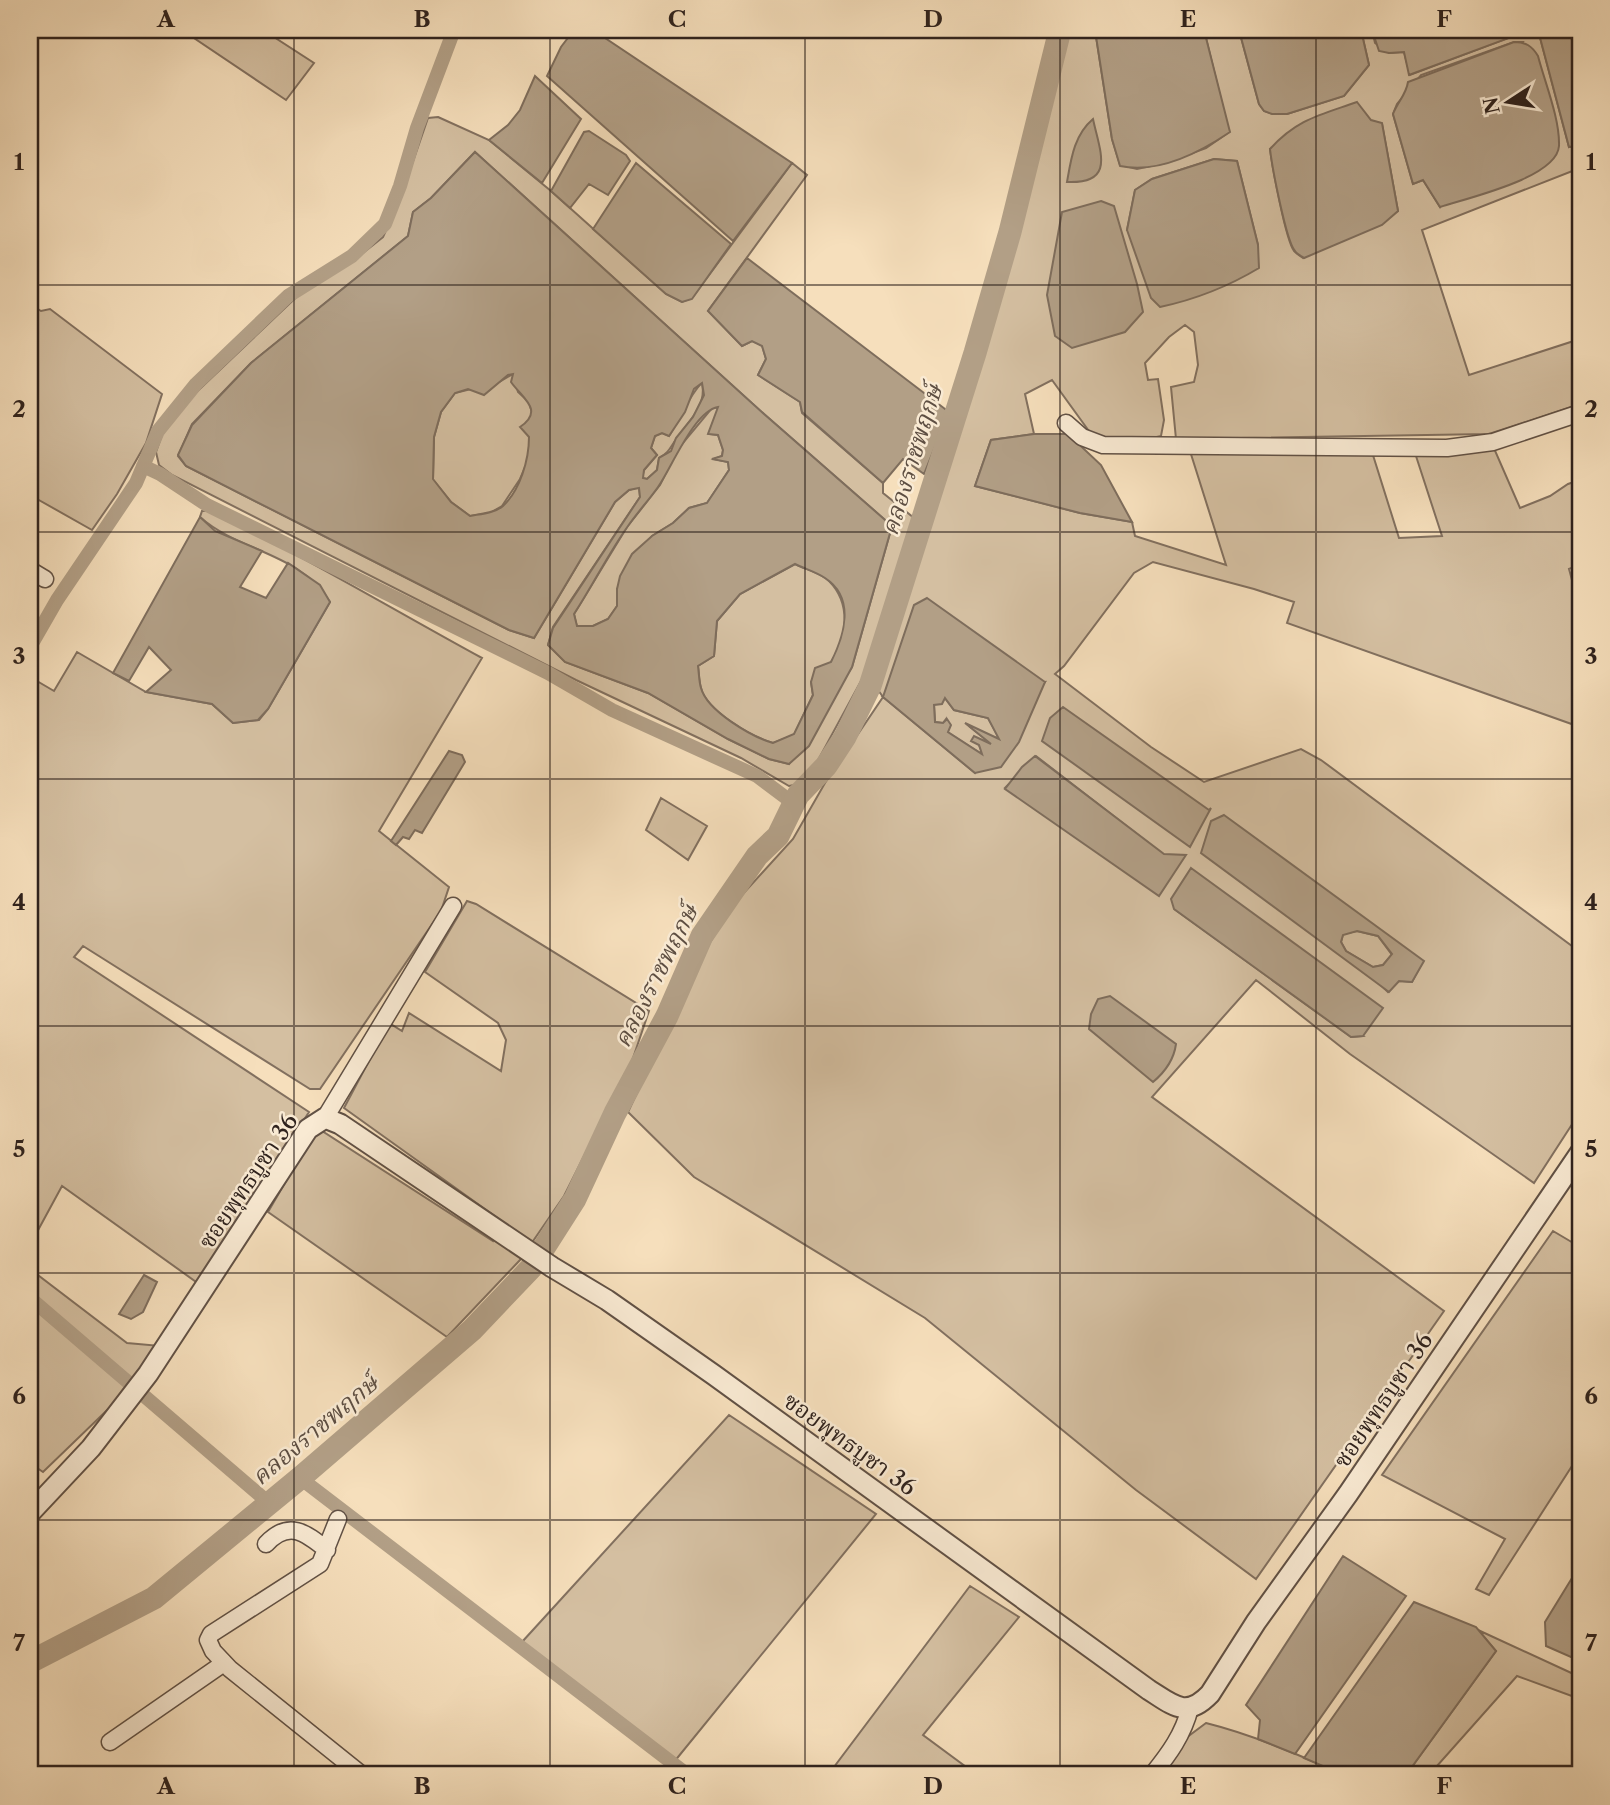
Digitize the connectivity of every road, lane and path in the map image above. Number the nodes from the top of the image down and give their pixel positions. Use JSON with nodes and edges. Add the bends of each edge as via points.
{"nodes":[{"id":1,"x":1580,"y":413,"type":"edge"},
{"id":2,"x":1066,"y":423,"type":"dead end"},
{"id":3,"x":30,"y":570,"type":"edge"},
{"id":4,"x":45,"y":579,"type":"dead end"},
{"id":5,"x":453,"y":906,"type":"dead end"},
{"id":6,"x":325,"y":1118,"type":"junction"},
{"id":7,"x":1580,"y":1153,"type":"edge"},
{"id":8,"x":30,"y":1513,"type":"edge"},
{"id":9,"x":338,"y":1519,"type":"dead end"},
{"id":10,"x":266,"y":1544,"type":"dead end"},
{"id":11,"x":327,"y":1550,"type":"junction"},
{"id":12,"x":224,"y":1663,"type":"junction"},
{"id":13,"x":1190,"y":1708,"type":"junction"},
{"id":14,"x":110,"y":1742,"type":"dead end"},
{"id":15,"x":362,"y":1775,"type":"edge"},
{"id":16,"x":1152,"y":1775,"type":"edge"}],
"edges":[{"from":1,"to":2,"type":"street","via":[[1493,442],[1447,448],[1103,445],[1082,437]]},
{"from":3,"to":4,"type":"street"},
{"from":5,"to":6,"type":"street"},
{"from":6,"to":8,"type":"street","name":"ซอยพุทธบูชา 36","via":[[308,1129],[128,1401]]},
{"from":6,"to":13,"type":"street","name":"ซอยพุทธบูชา 36","via":[[607,1300],[1149,1690],[1177,1708]]},
{"from":7,"to":13,"type":"street","name":"ซอยพุทธบูชา 36","via":[[1210,1694]]},
{"from":9,"to":11,"type":"street"},
{"from":10,"to":11,"type":"street","via":[[274,1535],[294,1530]]},
{"from":11,"to":12,"type":"street","via":[[310,1572],[211,1634],[208,1640]]},
{"from":12,"to":14,"type":"street"},
{"from":12,"to":15,"type":"street"},
{"from":13,"to":16,"type":"street","via":[[1176,1745]]}]}
